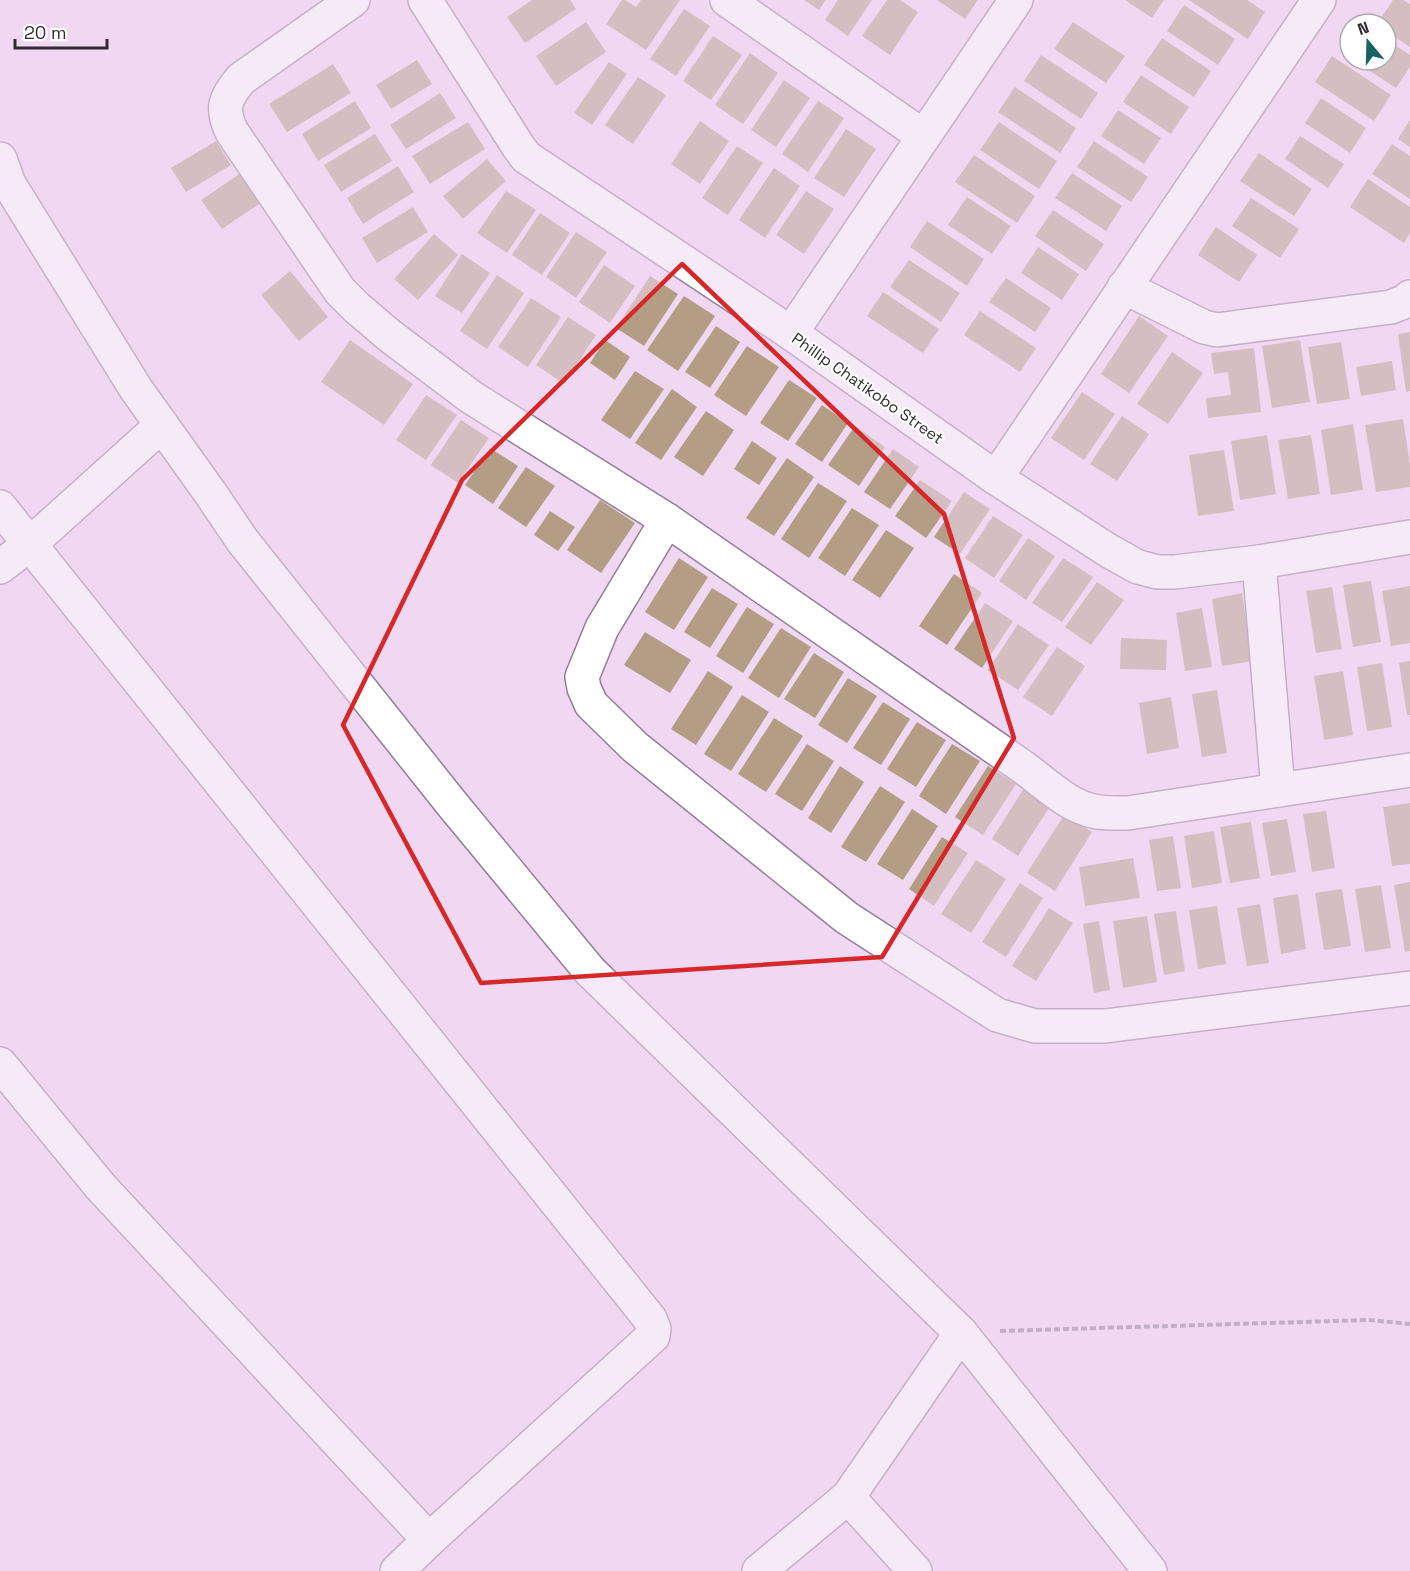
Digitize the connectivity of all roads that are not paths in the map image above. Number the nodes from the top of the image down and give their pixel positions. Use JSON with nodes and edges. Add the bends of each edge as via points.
{"nodes":[{"id":1,"x":353,"y":0,"type":"edge"},
{"id":2,"x":425,"y":0,"type":"edge"},
{"id":3,"x":728,"y":0,"type":"edge"},
{"id":4,"x":1016,"y":0,"type":"edge"},
{"id":5,"x":1319,"y":0,"type":"edge"},
{"id":6,"x":923,"y":136,"type":"junction"},
{"id":7,"x":3,"y":178,"type":"edge"},
{"id":8,"x":1124,"y":287,"type":"junction"},
{"id":9,"x":1410,"y":297,"type":"edge"},
{"id":10,"x":791,"y":333,"type":"junction"},
{"id":11,"x":162,"y":425,"type":"junction"},
{"id":12,"x":996,"y":478,"type":"junction"},
{"id":13,"x":0,"y":507,"type":"edge"},
{"id":14,"x":667,"y":520,"type":"junction"},
{"id":15,"x":1410,"y":537,"type":"edge"},
{"id":16,"x":30,"y":544,"type":"junction"},
{"id":17,"x":1259,"y":562,"type":"junction"},
{"id":18,"x":0,"y":567,"type":"edge"},
{"id":19,"x":1410,"y":770,"type":"edge"},
{"id":20,"x":1278,"y":790,"type":"junction"},
{"id":21,"x":1410,"y":988,"type":"edge"},
{"id":22,"x":0,"y":1064,"type":"edge"},
{"id":23,"x":961,"y":1333,"type":"junction"},
{"id":24,"x":848,"y":1497,"type":"junction"},
{"id":25,"x":429,"y":1540,"type":"junction"},
{"id":26,"x":398,"y":1571,"type":"edge"},
{"id":27,"x":759,"y":1571,"type":"edge"},
{"id":28,"x":915,"y":1571,"type":"edge"},
{"id":29,"x":1150,"y":1571,"type":"edge"}],
"edges":[{"from":1,"to":14,"type":"street","via":[[241,79],[226,102],[225,116],[232,132],[340,291],[356,307],[471,397]]},
{"from":2,"to":10,"type":"street","name":"Phillip Chatikobo Street","via":[[526,157]]},
{"from":3,"to":6,"type":"street"},
{"from":4,"to":6,"type":"street"},
{"from":5,"to":8,"type":"street"},
{"from":6,"to":10,"type":"street"},
{"from":7,"to":11,"type":"street"},
{"from":8,"to":9,"type":"street","via":[[1217,330],[1391,307]]},
{"from":8,"to":12,"type":"street"},
{"from":10,"to":12,"type":"street","name":"Phillip Chatikobo Street"},
{"from":11,"to":16,"type":"street"},
{"from":11,"to":23,"type":"street","via":[[242,540],[590,971]]},
{"from":12,"to":17,"type":"street","name":"Phillip Chatikobo Street","via":[[1138,567],[1167,572]]},
{"from":13,"to":16,"type":"street"},
{"from":14,"to":20,"type":"street","via":[[1086,809],[1128,813]]},
{"from":14,"to":21,"type":"street","via":[[602,627],[582,677],[591,704],[635,747],[847,918],[998,1015],[1035,1026],[1105,1026]]},
{"from":15,"to":17,"type":"street","name":"Phillip Chatikobo Street"},
{"from":16,"to":18,"type":"street"},
{"from":16,"to":25,"type":"street","via":[[652,1323],[653,1336]]},
{"from":17,"to":20,"type":"street"},
{"from":19,"to":20,"type":"street"},
{"from":22,"to":25,"type":"street","via":[[100,1186]]},
{"from":23,"to":24,"type":"street"},
{"from":23,"to":29,"type":"street"},
{"from":24,"to":27,"type":"street"},
{"from":24,"to":28,"type":"street"},
{"from":25,"to":26,"type":"street"}]}
